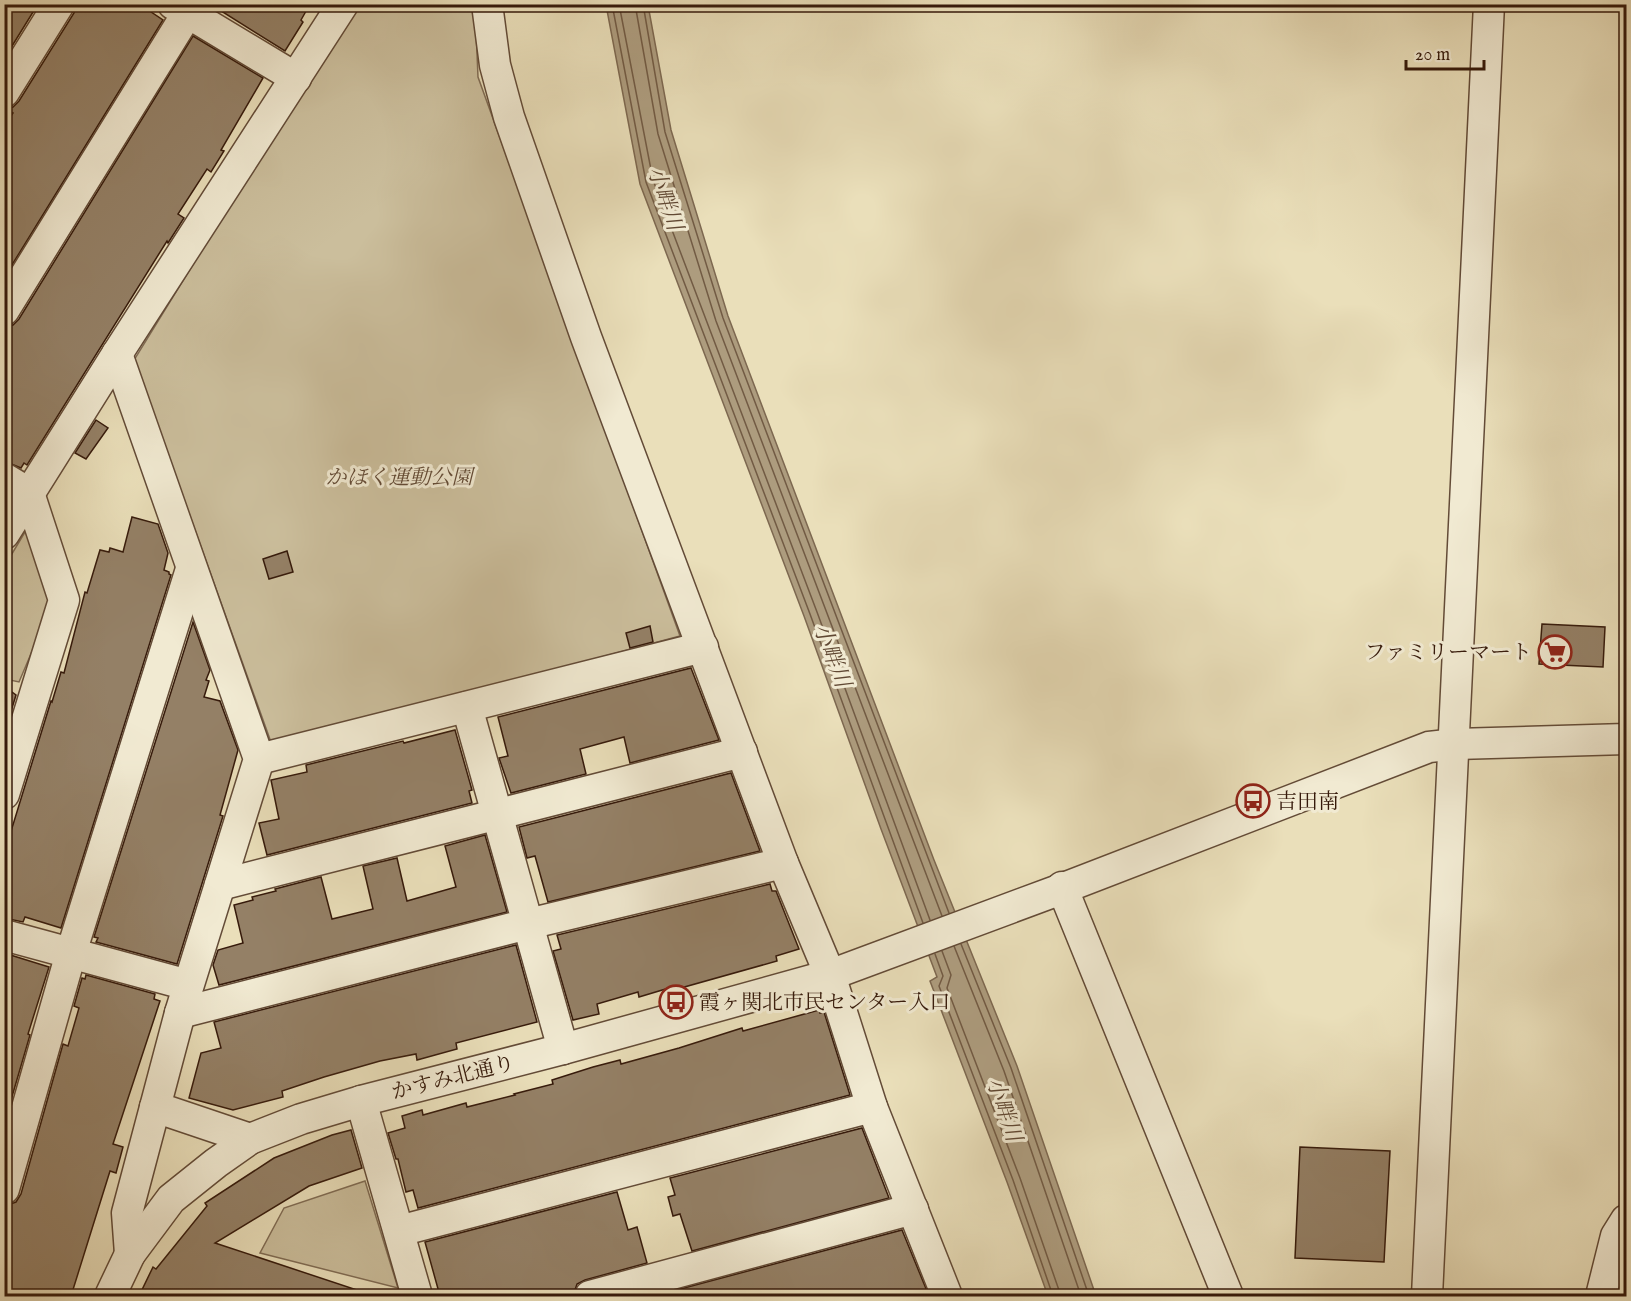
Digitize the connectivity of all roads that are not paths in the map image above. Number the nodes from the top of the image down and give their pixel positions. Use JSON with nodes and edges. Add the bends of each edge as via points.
{"nodes":[{"id":1,"x":59,"y":4,"type":"edge"},
{"id":2,"x":343,"y":4,"type":"edge"},
{"id":3,"x":487,"y":4,"type":"edge"},
{"id":4,"x":1489,"y":4,"type":"edge"},
{"id":5,"x":184,"y":7,"type":"edge"},
{"id":6,"x":296,"y":78,"type":"junction"},
{"id":7,"x":4,"y":92,"type":"edge"},
{"id":8,"x":4,"y":310,"type":"edge"},
{"id":9,"x":117,"y":354,"type":"junction"},
{"id":10,"x":17,"y":486,"type":"edge"},
{"id":11,"x":4,"y":534,"type":"edge"},
{"id":12,"x":192,"y":568,"type":"junction"},
{"id":13,"x":703,"y":647,"type":"junction"},
{"id":14,"x":467,"y":707,"type":"junction"},
{"id":15,"x":1626,"y":739,"type":"edge"},
{"id":16,"x":1456,"y":744,"type":"junction"},
{"id":17,"x":742,"y":752,"type":"junction"},
{"id":18,"x":259,"y":759,"type":"junction"},
{"id":19,"x":4,"y":794,"type":"edge"},
{"id":20,"x":497,"y":814,"type":"junction"},
{"id":21,"x":783,"y":862,"type":"junction"},
{"id":22,"x":220,"y":885,"type":"junction"},
{"id":23,"x":1056,"y":890,"type":"junction"},
{"id":24,"x":528,"y":924,"type":"junction"},
{"id":25,"x":4,"y":935,"type":"edge"},
{"id":26,"x":71,"y":953,"type":"junction"},
{"id":27,"x":830,"y":975,"type":"junction"},
{"id":28,"x":184,"y":999,"type":"junction"},
{"id":29,"x":563,"y":1049,"type":"junction"},
{"id":30,"x":361,"y":1101,"type":"junction"},
{"id":31,"x":156,"y":1107,"type":"junction"},
{"id":32,"x":872,"y":1107,"type":"junction"},
{"id":33,"x":250,"y":1140,"type":"junction"},
{"id":34,"x":4,"y":1189,"type":"edge"},
{"id":35,"x":913,"y":1209,"type":"junction"},
{"id":36,"x":1626,"y":1220,"type":"edge"},
{"id":37,"x":399,"y":1232,"type":"junction"},
{"id":38,"x":130,"y":1254,"type":"junction"},
{"id":39,"x":110,"y":1296,"type":"edge"},
{"id":40,"x":417,"y":1296,"type":"edge"},
{"id":41,"x":590,"y":1296,"type":"edge"},
{"id":42,"x":947,"y":1296,"type":"edge"},
{"id":43,"x":1228,"y":1296,"type":"edge"},
{"id":44,"x":1427,"y":1296,"type":"edge"},
{"id":45,"x":1601,"y":1296,"type":"edge"}],
"edges":[{"from":1,"to":7,"type":"street"},
{"from":2,"to":6,"type":"street"},
{"from":3,"to":13,"type":"street","via":[[495,65],[509,117],[586,337]]},
{"from":4,"to":16,"type":"street"},
{"from":5,"to":6,"type":"street"},
{"from":5,"to":8,"type":"street"},
{"from":6,"to":9,"type":"street"},
{"from":9,"to":10,"type":"street"},
{"from":9,"to":12,"type":"street"},
{"from":10,"to":11,"type":"street"},
{"from":10,"to":19,"type":"street","via":[[64,600]]},
{"from":12,"to":18,"type":"street"},
{"from":12,"to":26,"type":"street"},
{"from":13,"to":14,"type":"street"},
{"from":13,"to":17,"type":"street"},
{"from":14,"to":18,"type":"street"},
{"from":14,"to":20,"type":"street"},
{"from":15,"to":16,"type":"street","name":"かすみ北通り"},
{"from":16,"to":23,"type":"street","name":"かすみ北通り","via":[[1429,747]]},
{"from":16,"to":44,"type":"street"},
{"from":17,"to":20,"type":"street"},
{"from":17,"to":21,"type":"street"},
{"from":18,"to":22,"type":"street"},
{"from":20,"to":22,"type":"street"},
{"from":20,"to":24,"type":"street"},
{"from":21,"to":24,"type":"street"},
{"from":21,"to":27,"type":"street"},
{"from":22,"to":28,"type":"street"},
{"from":23,"to":27,"type":"street","name":"かすみ北通り"},
{"from":23,"to":43,"type":"street"},
{"from":24,"to":28,"type":"street"},
{"from":24,"to":29,"type":"street"},
{"from":25,"to":26,"type":"street"},
{"from":26,"to":28,"type":"street"},
{"from":26,"to":34,"type":"street"},
{"from":27,"to":29,"type":"street","name":"かすみ北通り"},
{"from":27,"to":32,"type":"street"},
{"from":28,"to":31,"type":"street"},
{"from":29,"to":30,"type":"street","name":"かすみ北通り"},
{"from":30,"to":33,"type":"street","name":"かすみ北通り"},
{"from":30,"to":37,"type":"street"},
{"from":31,"to":33,"type":"street"},
{"from":31,"to":38,"type":"street","via":[[127,1213]]},
{"from":32,"to":35,"type":"street"},
{"from":32,"to":37,"type":"street"},
{"from":33,"to":38,"type":"street","name":"かすみ北通り","via":[[171,1199]]},
{"from":35,"to":41,"type":"street"},
{"from":35,"to":42,"type":"street"},
{"from":36,"to":45,"type":"street","via":[[1616,1236]]},
{"from":37,"to":40,"type":"street"},
{"from":38,"to":39,"type":"street","name":"かすみ北通り"}]}
